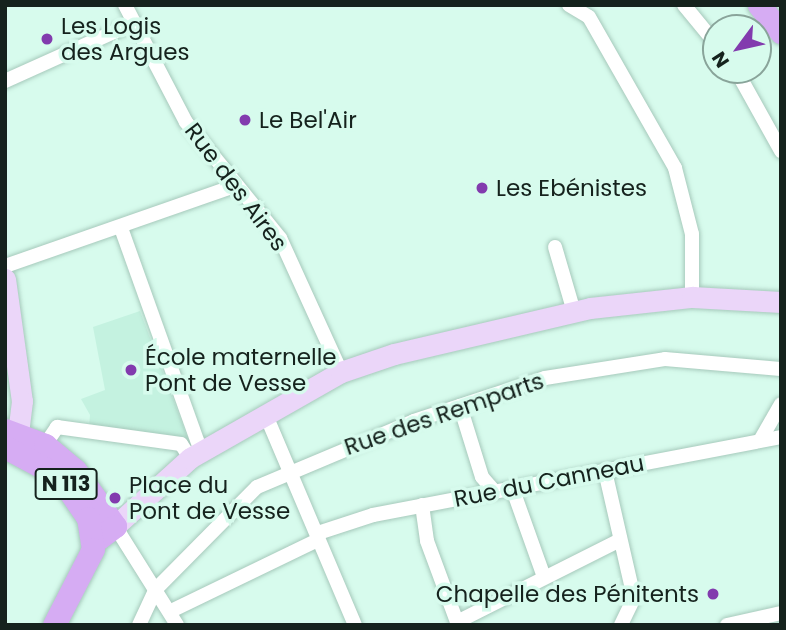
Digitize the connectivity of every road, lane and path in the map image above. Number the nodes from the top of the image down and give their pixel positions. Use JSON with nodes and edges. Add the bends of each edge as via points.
{"nodes":[{"id":1,"x":125,"y":5,"type":"edge"},
{"id":2,"x":684,"y":5,"type":"edge"},
{"id":3,"x":759,"y":5,"type":"edge"},
{"id":4,"x":574,"y":6,"type":"edge"},
{"id":5,"x":134,"y":23,"type":"junction"},
{"id":6,"x":702,"y":27,"type":"edge"},
{"id":7,"x":781,"y":32,"type":"edge"},
{"id":8,"x":5,"y":81,"type":"edge"},
{"id":9,"x":744,"y":84,"type":"edge"},
{"id":10,"x":781,"y":151,"type":"edge"},
{"id":11,"x":235,"y":186,"type":"junction"},
{"id":12,"x":121,"y":228,"type":"junction"},
{"id":13,"x":555,"y":247,"type":"dead end"},
{"id":14,"x":5,"y":266,"type":"edge"},
{"id":15,"x":5,"y":279,"type":"edge"},
{"id":16,"x":692,"y":297,"type":"junction"},
{"id":17,"x":781,"y":302,"type":"edge"},
{"id":18,"x":574,"y":312,"type":"junction"},
{"id":19,"x":781,"y":369,"type":"edge"},
{"id":20,"x":341,"y":372,"type":"junction"},
{"id":21,"x":781,"y":404,"type":"edge"},
{"id":22,"x":460,"y":406,"type":"junction"},
{"id":23,"x":265,"y":413,"type":"junction"},
{"id":24,"x":781,"y":437,"type":"edge"},
{"id":25,"x":761,"y":439,"type":"junction"},
{"id":26,"x":10,"y":440,"type":"edge"},
{"id":27,"x":45,"y":445,"type":"junction"},
{"id":28,"x":196,"y":455,"type":"junction"},
{"id":29,"x":290,"y":469,"type":"junction"},
{"id":30,"x":605,"y":471,"type":"junction"},
{"id":31,"x":513,"y":490,"type":"junction"},
{"id":32,"x":494,"y":491,"type":"junction"},
{"id":33,"x":422,"y":505,"type":"junction"},
{"id":34,"x":120,"y":533,"type":"junction"},
{"id":35,"x":318,"y":537,"type":"junction"},
{"id":36,"x":620,"y":540,"type":"junction"},
{"id":37,"x":94,"y":542,"type":"junction"},
{"id":38,"x":544,"y":576,"type":"junction"},
{"id":39,"x":155,"y":590,"type":"junction"},
{"id":40,"x":781,"y":613,"type":"edge"},
{"id":41,"x":174,"y":618,"type":"edge"},
{"id":42,"x":458,"y":623,"type":"edge"},
{"id":43,"x":54,"y":625,"type":"edge"},
{"id":44,"x":139,"y":625,"type":"edge"},
{"id":45,"x":355,"y":625,"type":"edge"},
{"id":46,"x":621,"y":625,"type":"edge"},
{"id":47,"x":727,"y":625,"type":"edge"}],
"edges":[{"from":1,"to":5,"type":"street","name":"Rue des Aires"},
{"from":2,"to":6,"type":"street"},
{"from":3,"to":7,"type":"main road"},
{"from":4,"to":16,"type":"street","via":[[589,17],[676,168],[692,234]]},
{"from":5,"to":8,"type":"street"},
{"from":5,"to":11,"type":"street","name":"Rue des Aires","via":[[186,122]]},
{"from":9,"to":10,"type":"street"},
{"from":11,"to":12,"type":"street"},
{"from":11,"to":20,"type":"street","name":"Rue des Aires","via":[[281,238]]},
{"from":12,"to":14,"type":"street"},
{"from":12,"to":28,"type":"street"},
{"from":13,"to":18,"type":"street"},
{"from":15,"to":26,"type":"main road","via":[[22,401]]},
{"from":16,"to":17,"type":"main road"},
{"from":16,"to":18,"type":"main road"},
{"from":18,"to":20,"type":"main road","via":[[470,334]]},
{"from":19,"to":22,"type":"street","name":"Rue des Remparts","via":[[665,359],[545,378]]},
{"from":20,"to":23,"type":"main road"},
{"from":21,"to":25,"type":"street"},
{"from":22,"to":29,"type":"street","name":"Rue des Remparts"},
{"from":22,"to":32,"type":"street","via":[[482,477]]},
{"from":23,"to":28,"type":"main road"},
{"from":23,"to":29,"type":"street"},
{"from":24,"to":25,"type":"street","name":"Rue du Canneau"},
{"from":25,"to":30,"type":"street","name":"Rue du Canneau"},
{"from":26,"to":27,"type":"main road","number":"N 113"},
{"from":26,"to":37,"type":"main road","number":"N 113","via":[[59,476],[83,506]]},
{"from":27,"to":28,"type":"street","via":[[57,428],[181,444]]},
{"from":27,"to":34,"type":"main road","number":"N 113","via":[[75,470]]},
{"from":28,"to":34,"type":"main road"},
{"from":29,"to":35,"type":"street"},
{"from":29,"to":39,"type":"street","name":"Rue des Remparts","via":[[257,487]]},
{"from":30,"to":31,"type":"street","name":"Rue du Canneau"},
{"from":30,"to":36,"type":"street"},
{"from":31,"to":32,"type":"street","name":"Rue du Canneau"},
{"from":31,"to":38,"type":"street"},
{"from":32,"to":33,"type":"street","name":"Rue du Canneau"},
{"from":33,"to":35,"type":"street","name":"Rue du Canneau"},
{"from":33,"to":42,"type":"street","via":[[427,541]]},
{"from":34,"to":37,"type":"main road","number":"N 113"},
{"from":34,"to":39,"type":"street","number":"N 113"},
{"from":35,"to":41,"type":"street","name":"Rue du Canneau"},
{"from":35,"to":45,"type":"street"},
{"from":36,"to":38,"type":"street"},
{"from":36,"to":46,"type":"street","via":[[634,598]]},
{"from":37,"to":43,"type":"main road","number":"N 113"},
{"from":38,"to":42,"type":"street"},
{"from":39,"to":41,"type":"street"},
{"from":39,"to":44,"type":"street"},
{"from":40,"to":47,"type":"street"}]}
